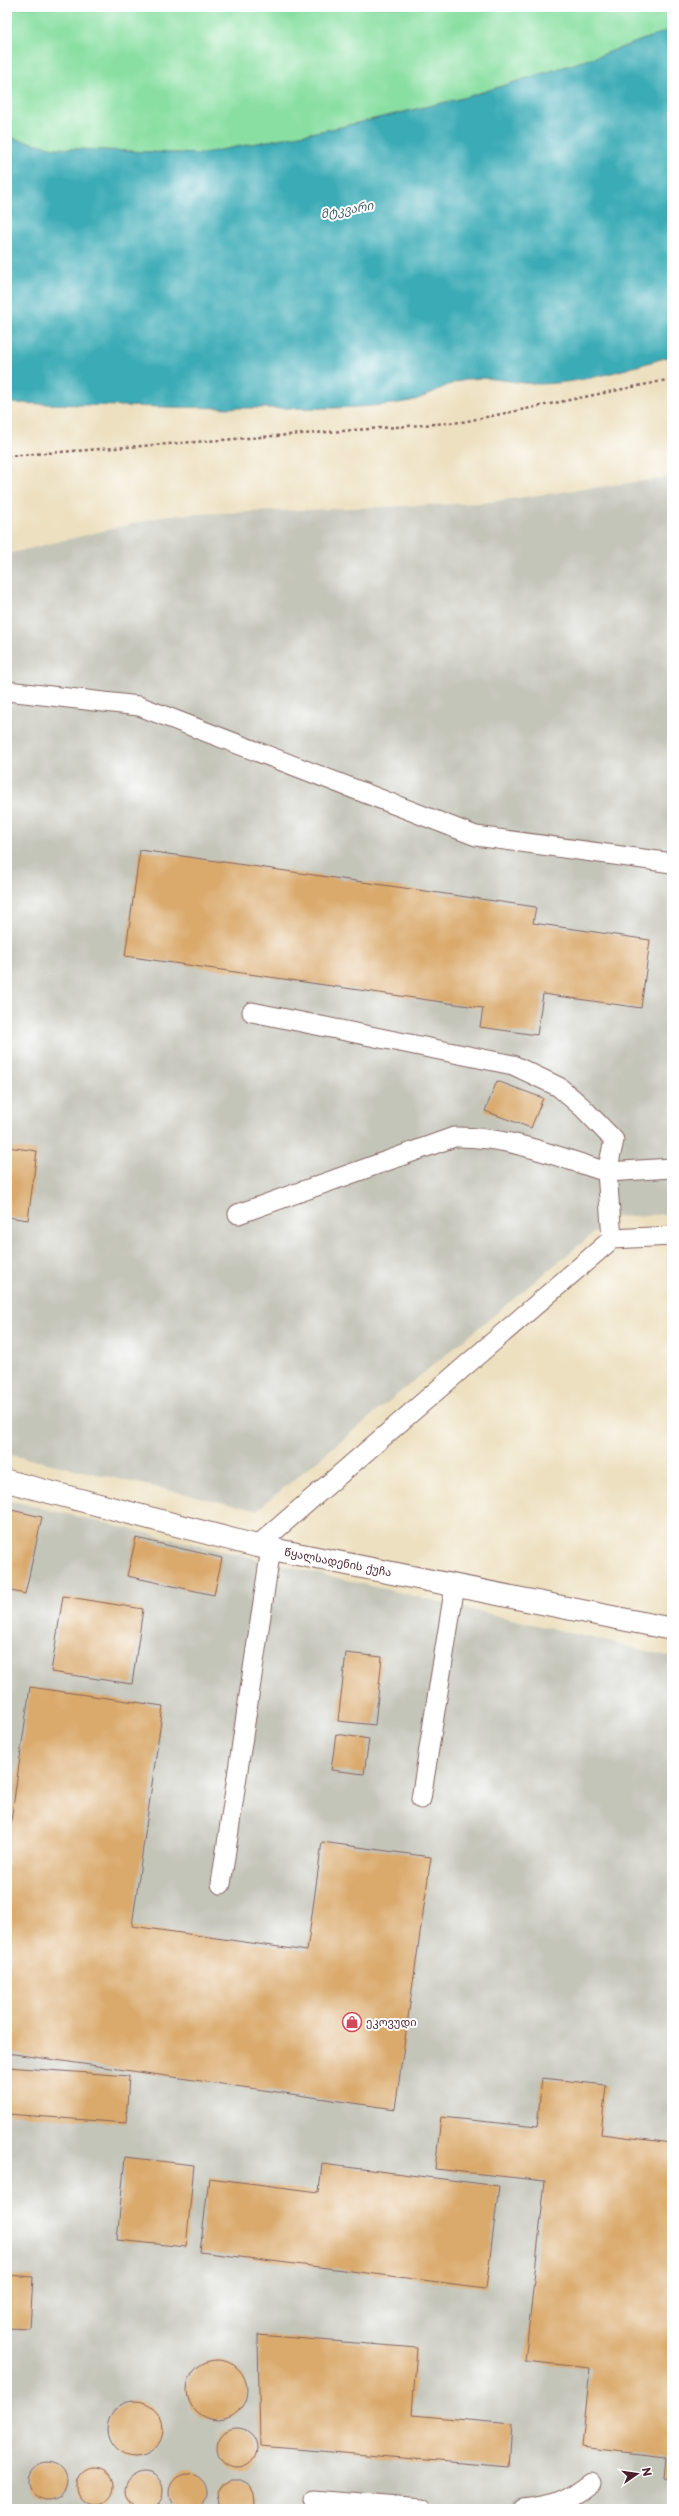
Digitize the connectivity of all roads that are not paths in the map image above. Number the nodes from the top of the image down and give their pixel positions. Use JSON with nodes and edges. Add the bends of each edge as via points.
{"nodes":[{"id":1,"x":7,"y":691,"type":"edge"},
{"id":2,"x":672,"y":863,"type":"edge"},
{"id":3,"x":252,"y":1012,"type":"dead end"},
{"id":4,"x":672,"y":1168,"type":"edge"},
{"id":5,"x":607,"y":1172,"type":"junction"},
{"id":6,"x":238,"y":1214,"type":"dead end"},
{"id":7,"x":672,"y":1236,"type":"edge"},
{"id":8,"x":612,"y":1239,"type":"junction"},
{"id":9,"x":7,"y":1481,"type":"edge"},
{"id":10,"x":264,"y":1547,"type":"junction"},
{"id":11,"x":454,"y":1585,"type":"junction"},
{"id":12,"x":672,"y":1629,"type":"edge"},
{"id":13,"x":421,"y":1799,"type":"dead end"},
{"id":14,"x":221,"y":1884,"type":"dead end"},
{"id":15,"x":591,"y":2483,"type":"dead end"},
{"id":16,"x":313,"y":2500,"type":"dead end"},
{"id":17,"x":422,"y":2509,"type":"edge"},
{"id":18,"x":523,"y":2509,"type":"edge"}],
"edges":[{"from":1,"to":2,"type":"lane","via":[[139,706],[476,836]]},
{"from":3,"to":5,"type":"lane","via":[[513,1065],[560,1087],[614,1140]]},
{"from":4,"to":5,"type":"lane"},
{"from":5,"to":6,"type":"lane","via":[[506,1141],[483,1137],[454,1137]]},
{"from":5,"to":8,"type":"lane"},
{"from":7,"to":8,"type":"lane"},
{"from":8,"to":10,"type":"lane"},
{"from":9,"to":10,"type":"street","name":"წყალსადენის ქუჩა"},
{"from":10,"to":11,"type":"street","name":"წყალსადენის ქუჩა"},
{"from":10,"to":14,"type":"lane"},
{"from":11,"to":12,"type":"street","name":"წყალსადენის ქუჩა"},
{"from":11,"to":13,"type":"lane"},
{"from":15,"to":18,"type":"lane","via":[[572,2498],[548,2506]]},
{"from":16,"to":17,"type":"lane"}]}
